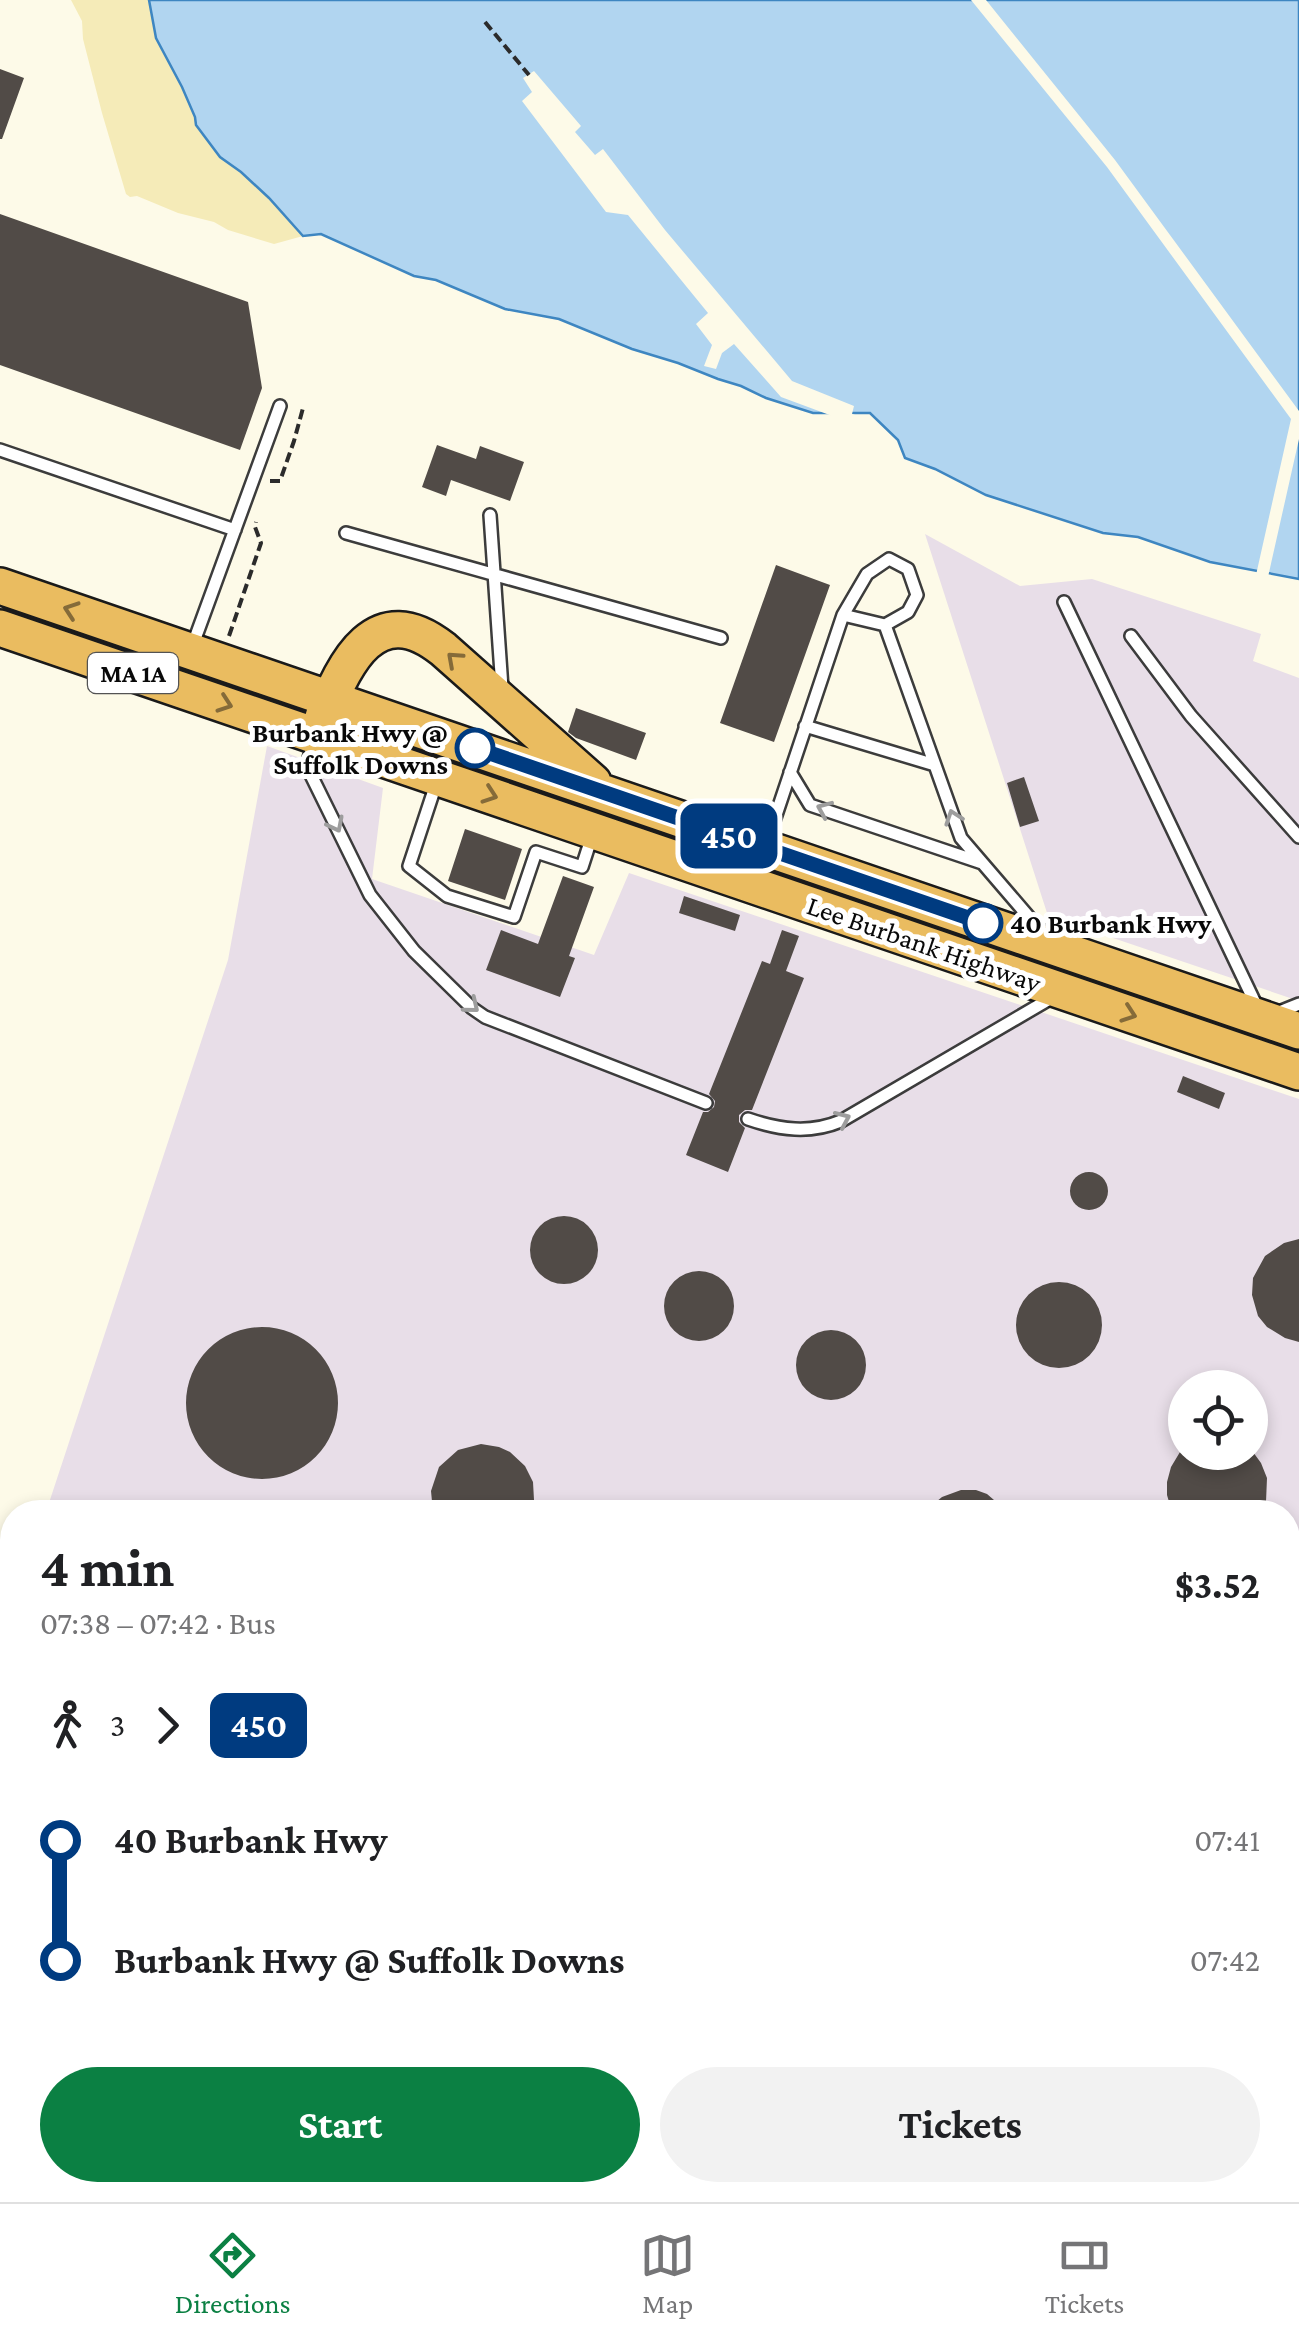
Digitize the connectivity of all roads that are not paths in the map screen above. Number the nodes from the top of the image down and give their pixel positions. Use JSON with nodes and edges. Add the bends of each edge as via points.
{"nodes":[{"id":1,"x":280,"y":406,"type":"dead end"},
{"id":2,"x":0,"y":450,"type":"edge"},
{"id":3,"x":490,"y":515,"type":"dead end"},
{"id":4,"x":234,"y":530,"type":"junction"},
{"id":5,"x":346,"y":533,"type":"dead end"},
{"id":6,"x":494,"y":574,"type":"junction"},
{"id":7,"x":0,"y":586,"type":"edge"},
{"id":8,"x":1064,"y":602,"type":"dead end"},
{"id":9,"x":843,"y":615,"type":"junction"},
{"id":10,"x":886,"y":625,"type":"junction"},
{"id":11,"x":0,"y":628,"type":"edge"},
{"id":12,"x":1131,"y":636,"type":"dead end"},
{"id":13,"x":721,"y":638,"type":"dead end"},
{"id":14,"x":191,"y":651,"type":"junction"},
{"id":15,"x":330,"y":699,"type":"junction"},
{"id":16,"x":502,"y":702,"type":"junction"},
{"id":17,"x":806,"y":726,"type":"junction"},
{"id":18,"x":316,"y":735,"type":"junction"},
{"id":19,"x":935,"y":765,"type":"junction"},
{"id":20,"x":790,"y":772,"type":"junction"},
{"id":21,"x":438,"y":776,"type":"junction"},
{"id":22,"x":605,"y":793,"type":"junction"},
{"id":23,"x":594,"y":831,"type":"junction"},
{"id":24,"x":1299,"y":836,"type":"edge"},
{"id":25,"x":764,"y":849,"type":"junction"},
{"id":26,"x":982,"y":863,"type":"junction"},
{"id":27,"x":1056,"y":948,"type":"junction"},
{"id":28,"x":1063,"y":992,"type":"junction"},
{"id":29,"x":1299,"y":1004,"type":"edge"},
{"id":30,"x":1263,"y":1019,"type":"junction"},
{"id":31,"x":1299,"y":1031,"type":"edge"},
{"id":32,"x":1299,"y":1072,"type":"edge"},
{"id":33,"x":706,"y":1103,"type":"dead end"},
{"id":34,"x":748,"y":1120,"type":"dead end"}],
"edges":[{"from":1,"to":4,"type":"lane"},
{"from":2,"to":4,"type":"lane"},
{"from":3,"to":6,"type":"lane"},
{"from":4,"to":14,"type":"lane"},
{"from":5,"to":6,"type":"lane"},
{"from":6,"to":13,"type":"lane"},
{"from":6,"to":16,"type":"lane"},
{"from":14,"to":7,"type":"highway","number":"MA 1A","one_way":true},
{"from":8,"to":30,"type":"lane"},
{"from":9,"to":10,"type":"lane"},
{"from":9,"to":10,"type":"lane","via":[[866,574],[889,559],[908,569],[917,595],[908,612]]},
{"from":9,"to":17,"type":"lane"},
{"from":10,"to":19,"type":"lane"},
{"from":11,"to":18,"type":"highway","name":"Lee Burbank Highway","number":"MA 1A","one_way":true},
{"from":12,"to":24,"type":"lane","via":[[1191,716]]},
{"from":14,"to":15,"type":"highway","name":"Lee Burbank Highway","number":"MA 1A"},
{"from":16,"to":15,"type":"highway","one_way":true,"via":[[437,644],[402,630],[358,650]]},
{"from":15,"to":18,"type":"highway"},
{"from":15,"to":22,"type":"highway","name":"Lee Burbank Highway","number":"MA 1A"},
{"from":16,"to":22,"type":"highway"},
{"from":17,"to":19,"type":"lane"},
{"from":17,"to":20,"type":"lane"},
{"from":18,"to":21,"type":"highway","name":"Lee Burbank Highway","number":"MA 1A"},
{"from":18,"to":33,"type":"lane","one_way":true,"via":[[310,773],[367,890],[408,944],[472,1008]]},
{"from":26,"to":19,"type":"lane","one_way":true,"via":[[960,838]]},
{"from":20,"to":25,"type":"lane"},
{"from":26,"to":20,"type":"lane","one_way":true,"via":[[810,805]]},
{"from":21,"to":23,"type":"highway","name":"Lee Burbank Highway","number":"MA 1A","one_way":true},
{"from":21,"to":23,"type":"lane","via":[[409,866],[446,896],[514,917],[536,852],[582,867]]},
{"from":22,"to":25,"type":"highway","name":"Lee Burbank Highway","number":"MA 1A"},
{"from":23,"to":28,"type":"highway","name":"Lee Burbank Highway","number":"MA 1A"},
{"from":25,"to":27,"type":"highway","name":"Lee Burbank Highway","number":"MA 1A"},
{"from":26,"to":27,"type":"lane"},
{"from":27,"to":30,"type":"highway","name":"Lee Burbank Highway","number":"MA 1A"},
{"from":28,"to":32,"type":"highway","name":"Lee Burbank Highway","number":"MA 1A","one_way":true},
{"from":34,"to":28,"type":"lane","one_way":true,"via":[[794,1130],[829,1126]]},
{"from":29,"to":30,"type":"lane"},
{"from":30,"to":31,"type":"highway","name":"Lee Burbank Highway","number":"MA 1A"}]}
